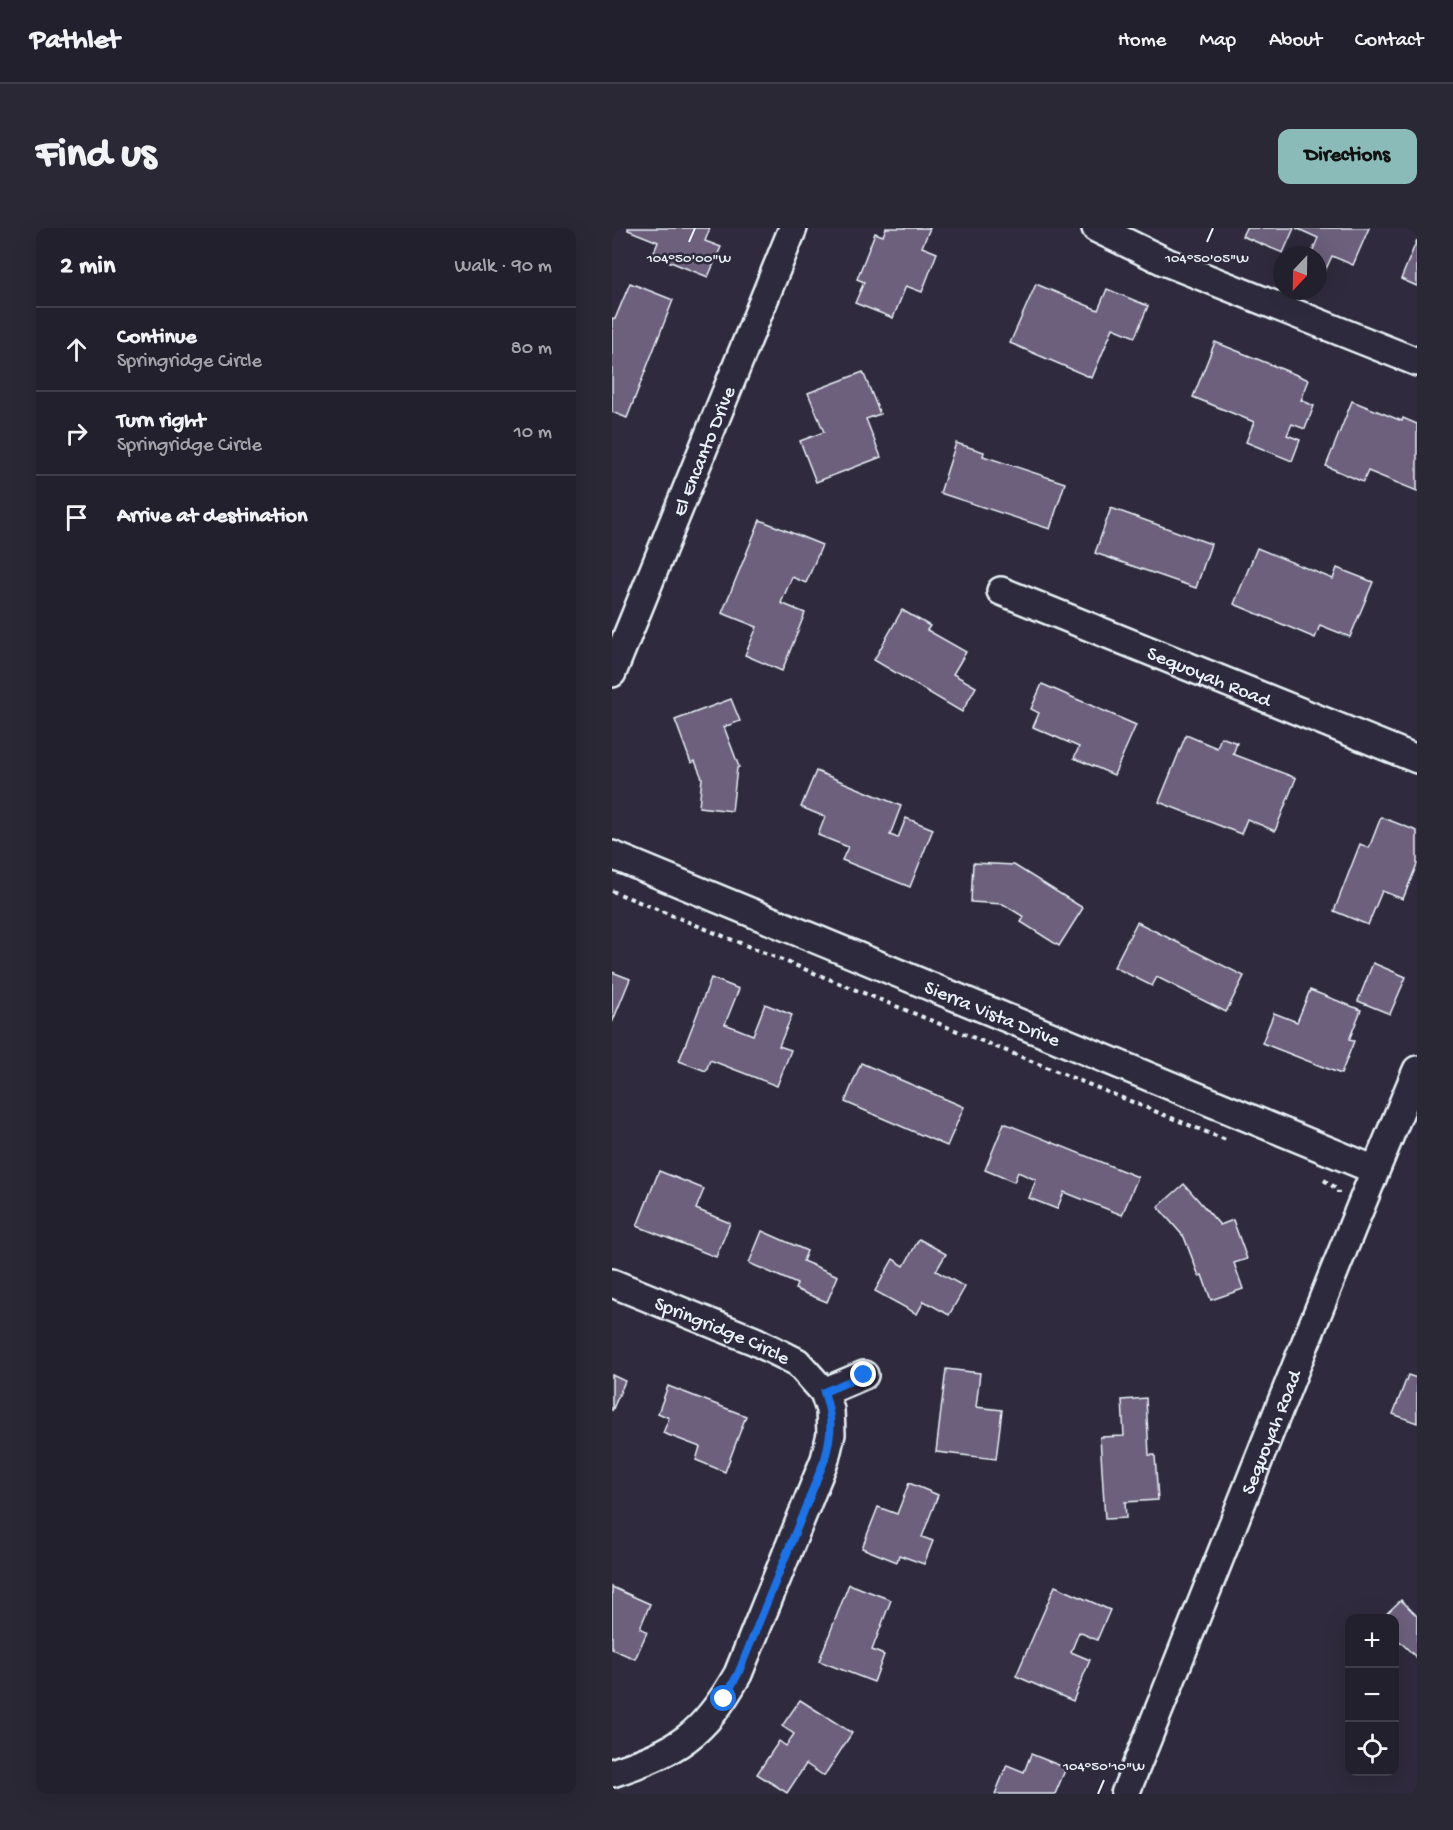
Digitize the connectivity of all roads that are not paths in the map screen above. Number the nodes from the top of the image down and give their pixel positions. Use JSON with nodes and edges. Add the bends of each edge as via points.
{"nodes":[{"id":1,"x":793,"y":228,"type":"edge"},
{"id":2,"x":1096,"y":228,"type":"edge"},
{"id":3,"x":1417,"y":362,"type":"edge"},
{"id":4,"x":1001,"y":591,"type":"dead end"},
{"id":5,"x":612,"y":673,"type":"edge"},
{"id":6,"x":1417,"y":759,"type":"edge"},
{"id":7,"x":612,"y":855,"type":"edge"},
{"id":8,"x":1417,"y":1070,"type":"edge"},
{"id":9,"x":1375,"y":1170,"type":"junction"},
{"id":10,"x":612,"y":1283,"type":"edge"},
{"id":11,"x":864,"y":1375,"type":"dead end"},
{"id":12,"x":824,"y":1392,"type":"junction"},
{"id":13,"x":612,"y":1773,"type":"edge"},
{"id":14,"x":1125,"y":1794,"type":"edge"}],
"edges":[{"from":1,"to":5,"type":"street","name":"El Encanto Drive"},
{"from":2,"to":3,"type":"street","via":[[1166,262]]},
{"from":4,"to":6,"type":"street","name":"Sequoyah Road"},
{"from":7,"to":9,"type":"street","name":"Sierra Vista Drive"},
{"from":8,"to":9,"type":"street","name":"Sequoyah Road"},
{"from":9,"to":14,"type":"street","name":"Sequoyah Road"},
{"from":10,"to":12,"type":"street","name":"Springridge Circle","via":[[780,1353],[797,1362]]},
{"from":11,"to":12,"type":"street"},
{"from":12,"to":13,"type":"street","name":"Springridge Circle","via":[[831,1434],[825,1459],[738,1674],[724,1699],[688,1739],[646,1762]]}]}
